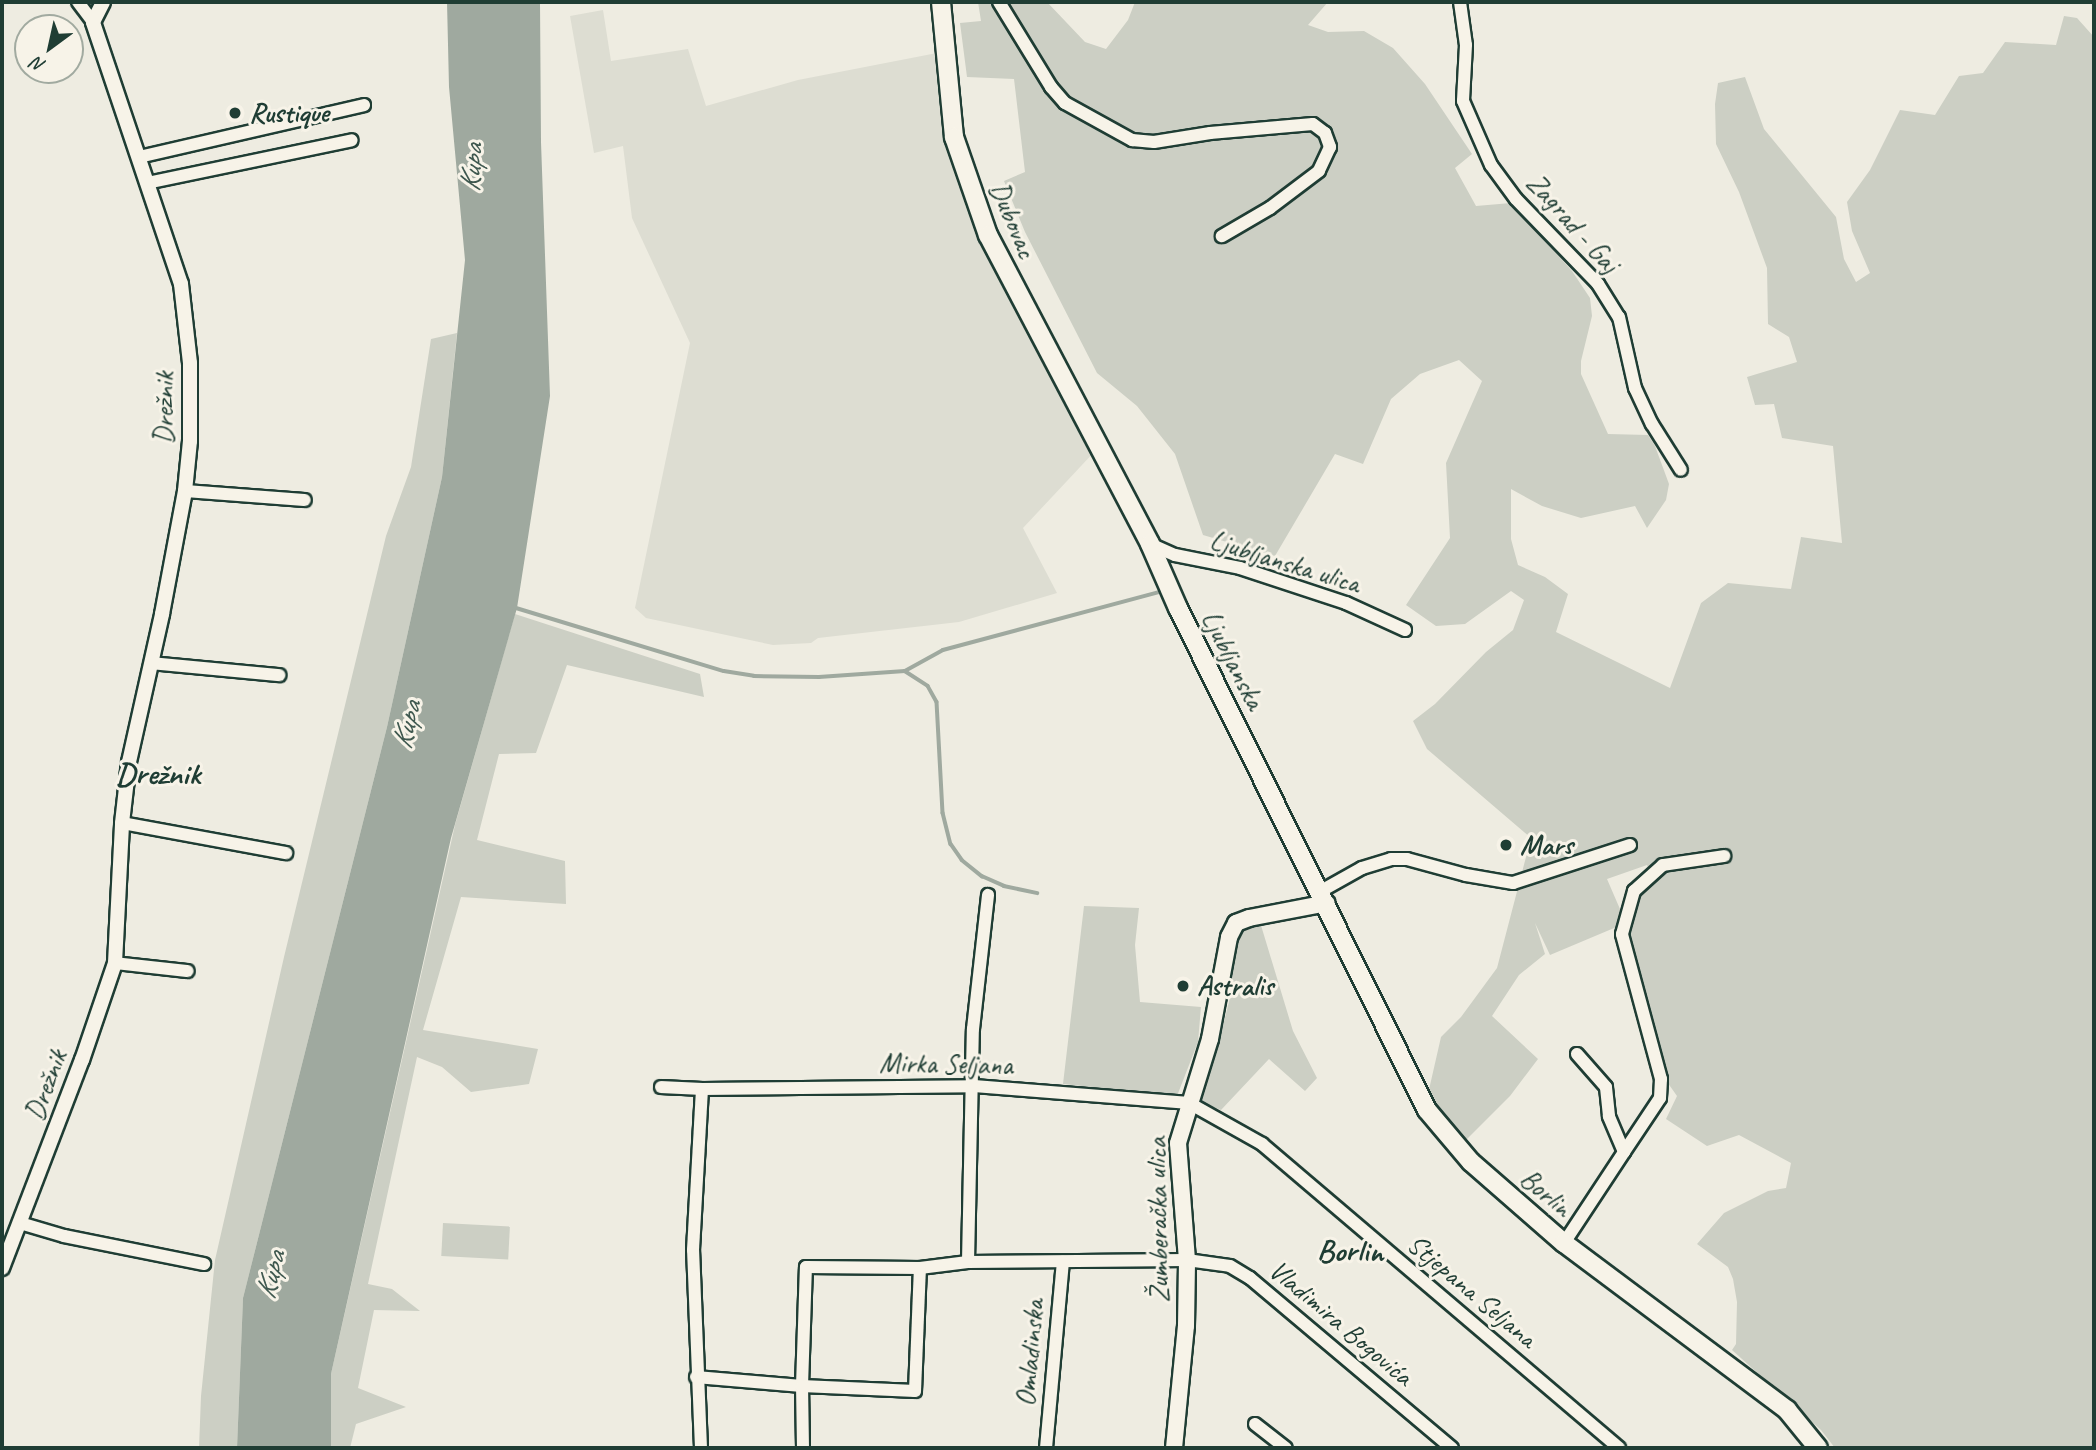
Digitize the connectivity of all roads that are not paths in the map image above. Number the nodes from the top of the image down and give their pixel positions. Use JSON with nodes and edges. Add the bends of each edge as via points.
{"nodes":[{"id":1,"x":78,"y":2,"type":"edge"},
{"id":2,"x":103,"y":2,"type":"edge"},
{"id":3,"x":941,"y":2,"type":"edge"},
{"id":4,"x":999,"y":2,"type":"edge"},
{"id":5,"x":1460,"y":2,"type":"edge"},
{"id":6,"x":93,"y":22,"type":"junction"},
{"id":7,"x":364,"y":105,"type":"dead end"},
{"id":8,"x":352,"y":139,"type":"dead end"},
{"id":9,"x":139,"y":157,"type":"junction"},
{"id":10,"x":147,"y":183,"type":"junction"},
{"id":11,"x":1222,"y":236,"type":"dead end"},
{"id":12,"x":1095,"y":440,"type":"joint"},
{"id":13,"x":1681,"y":470,"type":"dead end"},
{"id":14,"x":185,"y":491,"type":"junction"},
{"id":15,"x":305,"y":500,"type":"dead end"},
{"id":16,"x":1150,"y":544,"type":"junction"},
{"id":17,"x":1405,"y":630,"type":"dead end"},
{"id":18,"x":151,"y":663,"type":"junction"},
{"id":19,"x":279,"y":675,"type":"dead end"},
{"id":20,"x":122,"y":823,"type":"junction"},
{"id":21,"x":1630,"y":845,"type":"dead end"},
{"id":22,"x":286,"y":853,"type":"dead end"},
{"id":23,"x":1724,"y":856,"type":"dead end"},
{"id":24,"x":988,"y":895,"type":"dead end"},
{"id":25,"x":1324,"y":897,"type":"junction"},
{"id":26,"x":115,"y":963,"type":"junction"},
{"id":27,"x":188,"y":971,"type":"dead end"},
{"id":28,"x":1577,"y":1054,"type":"dead end"},
{"id":29,"x":974,"y":1086,"type":"junction"},
{"id":30,"x":661,"y":1087,"type":"dead end"},
{"id":31,"x":702,"y":1088,"type":"junction"},
{"id":32,"x":1189,"y":1103,"type":"junction"},
{"id":33,"x":1624,"y":1152,"type":"junction"},
{"id":34,"x":20,"y":1223,"type":"junction"},
{"id":35,"x":1564,"y":1243,"type":"junction"},
{"id":36,"x":1187,"y":1260,"type":"junction"},
{"id":37,"x":968,"y":1262,"type":"junction"},
{"id":38,"x":1063,"y":1262,"type":"junction"},
{"id":39,"x":204,"y":1264,"type":"dead end"},
{"id":40,"x":2,"y":1268,"type":"edge"},
{"id":41,"x":920,"y":1268,"type":"junction"},
{"id":42,"x":696,"y":1377,"type":"junction"},
{"id":43,"x":802,"y":1386,"type":"junction"},
{"id":44,"x":1255,"y":1423,"type":"dead end"},
{"id":45,"x":701,"y":1448,"type":"edge"},
{"id":46,"x":803,"y":1448,"type":"edge"},
{"id":47,"x":1046,"y":1448,"type":"edge"},
{"id":48,"x":1174,"y":1448,"type":"edge"},
{"id":49,"x":1286,"y":1448,"type":"edge"},
{"id":50,"x":1452,"y":1448,"type":"edge"},
{"id":51,"x":1619,"y":1448,"type":"edge"},
{"id":52,"x":1818,"y":1448,"type":"edge"}],
"edges":[{"from":1,"to":6,"type":"street"},
{"from":2,"to":6,"type":"street"},
{"from":3,"to":12,"type":"main road","name":"Dubovac","via":[[954,137],[968,181],[1000,261]]},
{"from":4,"to":11,"type":"street","via":[[1065,103],[1132,140],[1154,142],[1313,124],[1325,133],[1330,147],[1319,171]]},
{"from":5,"to":13,"type":"street","name":"Zagrad - Gaj","via":[[1466,45],[1463,101],[1491,165],[1516,199],[1598,284],[1619,317],[1636,387]]},
{"from":6,"to":9,"type":"street","name":"Drežnik"},
{"from":7,"to":9,"type":"street"},
{"from":8,"to":10,"type":"street"},
{"from":9,"to":10,"type":"street","name":"Drežnik"},
{"from":10,"to":14,"type":"street","name":"Drežnik","via":[[181,284],[187,320],[190,441]]},
{"from":12,"to":16,"type":"main road","name":"Ljubljanska"},
{"from":14,"to":15,"type":"street"},
{"from":14,"to":18,"type":"street","name":"Drežnik"},
{"from":16,"to":17,"type":"street","name":"Ljubljanska ulica","via":[[1346,603]]},
{"from":16,"to":25,"type":"main road","name":"Ljubljanska"},
{"from":18,"to":19,"type":"street"},
{"from":18,"to":20,"type":"street","name":"Drežnik","via":[[129,762]]},
{"from":20,"to":22,"type":"street"},
{"from":20,"to":26,"type":"street","name":"Drežnik"},
{"from":21,"to":25,"type":"street","via":[[1513,883],[1391,859],[1362,868]]},
{"from":23,"to":33,"type":"street","via":[[1663,865],[1634,891],[1622,934],[1661,1079],[1660,1098]]},
{"from":24,"to":29,"type":"street","via":[[976,978]]},
{"from":25,"to":32,"type":"main road","name":"Žumberačka ulica","via":[[1236,923],[1221,965],[1210,1039]]},
{"from":25,"to":35,"type":"main road","name":"Borlin","via":[[1427,1110],[1471,1162]]},
{"from":26,"to":27,"type":"street"},
{"from":26,"to":34,"type":"street","name":"Drežnik"},
{"from":28,"to":33,"type":"street","via":[[1606,1087],[1609,1116]]},
{"from":29,"to":31,"type":"street","name":"Mirka Seljana"},
{"from":29,"to":32,"type":"street","name":"Mirka Seljana"},
{"from":29,"to":37,"type":"street"},
{"from":30,"to":31,"type":"street","name":"Mirka Seljana"},
{"from":31,"to":42,"type":"street","via":[[692,1250]]},
{"from":32,"to":36,"type":"main road","name":"Žumberačka ulica","via":[[1178,1143]]},
{"from":32,"to":51,"type":"street","name":"Stjepana Seljana","via":[[1262,1144]]},
{"from":33,"to":35,"type":"street"},
{"from":34,"to":39,"type":"street"},
{"from":34,"to":40,"type":"street","name":"Drežnik"},
{"from":35,"to":52,"type":"main road","name":"Borlin","via":[[1787,1410]]},
{"from":36,"to":38,"type":"street","name":"Vladimira Bogovića"},
{"from":36,"to":48,"type":"main road","name":"Žumberačka ulica","via":[[1186,1326]]},
{"from":36,"to":50,"type":"street","name":"Vladimira Bogovića","via":[[1230,1266],[1250,1278]]},
{"from":37,"to":38,"type":"street","name":"Vladimira Bogovića"},
{"from":37,"to":41,"type":"street","name":"Vladimira Bogovića"},
{"from":38,"to":47,"type":"street","name":"Omladinska"},
{"from":41,"to":43,"type":"street","name":"Vladimira Bogovića","via":[[806,1267]]},
{"from":41,"to":43,"type":"street","via":[[915,1391]]},
{"from":42,"to":43,"type":"street"},
{"from":42,"to":45,"type":"street"},
{"from":43,"to":46,"type":"street"},
{"from":44,"to":49,"type":"street"}]}
